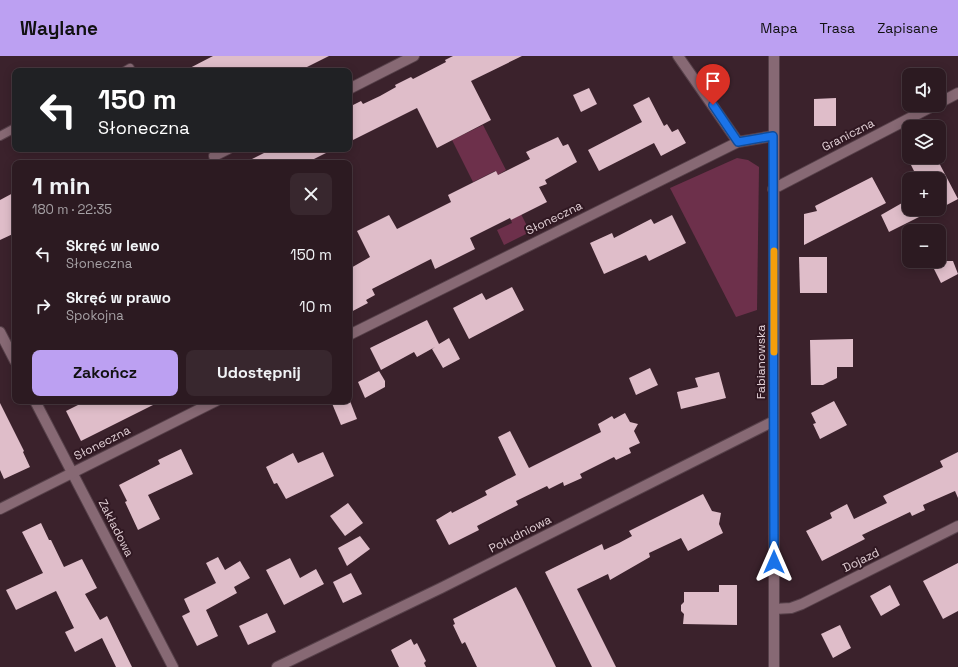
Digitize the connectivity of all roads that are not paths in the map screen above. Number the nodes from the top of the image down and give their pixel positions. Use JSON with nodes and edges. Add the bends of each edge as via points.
{"nodes":[{"id":1,"x":414,"y":56,"type":"edge"},
{"id":2,"x":678,"y":56,"type":"edge"},
{"id":3,"x":774,"y":56,"type":"edge"},
{"id":4,"x":352,"y":87,"type":"edge"},
{"id":5,"x":958,"y":93,"type":"edge"},
{"id":6,"x":946,"y":99,"type":"edge"},
{"id":7,"x":922,"y":112,"type":"edge"},
{"id":8,"x":12,"y":130,"type":"edge"},
{"id":9,"x":0,"y":136,"type":"edge"},
{"id":10,"x":773,"y":136,"type":"junction"},
{"id":11,"x":738,"y":142,"type":"junction"},
{"id":12,"x":222,"y":152,"type":"edge"},
{"id":13,"x":214,"y":156,"type":"dead end"},
{"id":14,"x":773,"y":189,"type":"junction"},
{"id":15,"x":0,"y":332,"type":"edge"},
{"id":16,"x":352,"y":334,"type":"edge"},
{"id":17,"x":12,"y":355,"type":"edge"},
{"id":18,"x":37,"y":404,"type":"edge"},
{"id":19,"x":210,"y":404,"type":"edge"},
{"id":20,"x":774,"y":421,"type":"junction"},
{"id":21,"x":72,"y":473,"type":"junction"},
{"id":22,"x":0,"y":509,"type":"edge"},
{"id":23,"x":958,"y":526,"type":"edge"},
{"id":24,"x":774,"y":609,"type":"junction"},
{"id":25,"x":173,"y":667,"type":"edge"},
{"id":26,"x":276,"y":667,"type":"edge"},
{"id":27,"x":774,"y":667,"type":"edge"}],
"edges":[{"from":1,"to":4,"type":"street"},
{"from":2,"to":11,"type":"street"},
{"from":3,"to":10,"type":"street","name":"Fabianowska"},
{"from":5,"to":6,"type":"street"},
{"from":7,"to":14,"type":"street","name":"Graniczna"},
{"from":8,"to":9,"type":"lane"},
{"from":10,"to":11,"type":"street","name":"Słoneczna"},
{"from":10,"to":14,"type":"street","name":"Fabianowska"},
{"from":11,"to":16,"type":"street","name":"Słoneczna"},
{"from":12,"to":13,"type":"street"},
{"from":14,"to":20,"type":"street","name":"Fabianowska"},
{"from":15,"to":17,"type":"street"},
{"from":18,"to":21,"type":"street","name":"Zakładowa"},
{"from":19,"to":21,"type":"street","name":"Słoneczna"},
{"from":20,"to":24,"type":"street","name":"Fabianowska"},
{"from":20,"to":26,"type":"street","name":"Południowa"},
{"from":21,"to":22,"type":"street","name":"Słoneczna"},
{"from":21,"to":25,"type":"street","name":"Zakładowa"},
{"from":23,"to":24,"type":"street","name":"Dojazd","via":[[802,604],[791,608]]},
{"from":24,"to":27,"type":"street","name":"Fabianowska"}]}
